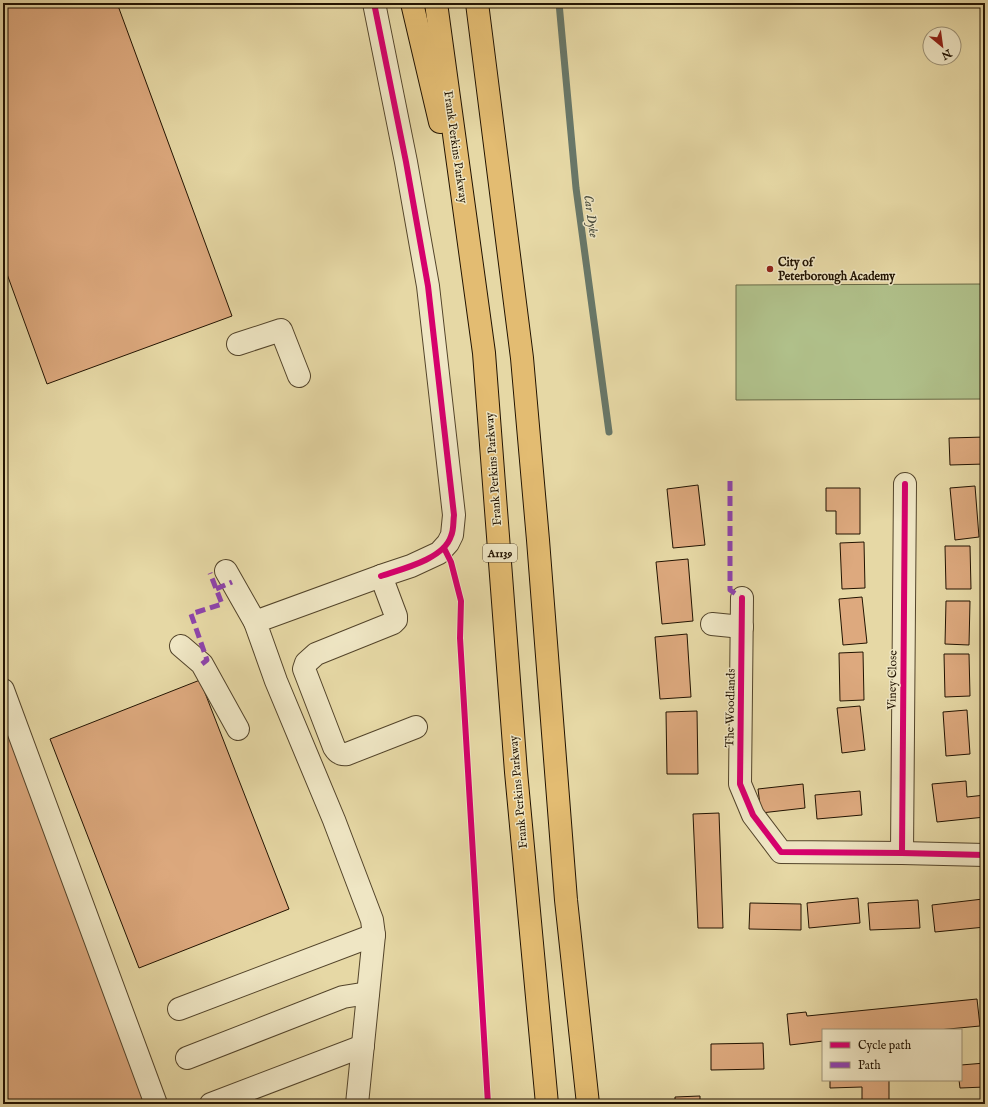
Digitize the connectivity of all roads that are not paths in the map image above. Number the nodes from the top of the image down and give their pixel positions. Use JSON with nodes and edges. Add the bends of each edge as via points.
{"nodes":[{"id":1,"x":374,"y":3,"type":"edge"},
{"id":2,"x":412,"y":3,"type":"edge"},
{"id":3,"x":436,"y":3,"type":"edge"},
{"id":4,"x":477,"y":3,"type":"edge"},
{"id":5,"x":470,"y":251,"type":"junction"},
{"id":6,"x":238,"y":344,"type":"dead end"},
{"id":7,"x":299,"y":376,"type":"dead end"},
{"id":8,"x":905,"y":484,"type":"dead end"},
{"id":9,"x":226,"y":571,"type":"dead end"},
{"id":10,"x":381,"y":576,"type":"junction"},
{"id":11,"x":742,"y":598,"type":"dead end"},
{"id":12,"x":255,"y":622,"type":"junction"},
{"id":13,"x":712,"y":624,"type":"dead end"},
{"id":14,"x":742,"y":627,"type":"junction"},
{"id":15,"x":181,"y":646,"type":"dead end"},
{"id":16,"x":3,"y":690,"type":"edge"},
{"id":17,"x":416,"y":727,"type":"dead end"},
{"id":18,"x":238,"y":729,"type":"dead end"},
{"id":19,"x":902,"y":853,"type":"junction"},
{"id":20,"x":985,"y":854,"type":"edge"},
{"id":21,"x":374,"y":935,"type":"junction"},
{"id":22,"x":368,"y":993,"type":"junction"},
{"id":23,"x":179,"y":1009,"type":"dead end"},
{"id":24,"x":363,"y":1046,"type":"junction"},
{"id":25,"x":187,"y":1058,"type":"dead end"},
{"id":26,"x":156,"y":1104,"type":"edge"},
{"id":27,"x":211,"y":1104,"type":"edge"},
{"id":28,"x":357,"y":1104,"type":"edge"},
{"id":29,"x":546,"y":1104,"type":"edge"},
{"id":30,"x":588,"y":1104,"type":"edge"}],
"edges":[{"from":1,"to":10,"type":"street","via":[[428,286],[454,515],[452,535],[440,553]]},
{"from":2,"to":5,"type":"highway"},
{"from":3,"to":5,"type":"highway","name":"Frank Perkins Parkway","number":"A1139"},
{"from":4,"to":30,"type":"highway","via":[[522,358],[566,900]]},
{"from":5,"to":29,"type":"highway","name":"Frank Perkins Parkway","number":"A1139","via":[[484,353],[516,772]]},
{"from":6,"to":7,"type":"street","via":[[281,330]]},
{"from":8,"to":19,"type":"street","name":"Viney Close"},
{"from":9,"to":12,"type":"street"},
{"from":10,"to":12,"type":"street"},
{"from":10,"to":17,"type":"street","via":[[396,620],[316,654],[306,663],[304,669],[334,746],[342,755]]},
{"from":11,"to":14,"type":"street","name":"The Woodlands"},
{"from":12,"to":21,"type":"street","via":[[276,681],[364,898]]},
{"from":13,"to":14,"type":"street"},
{"from":14,"to":19,"type":"street","name":"The Woodlands","via":[[740,784],[753,815],[781,852]]},
{"from":15,"to":18,"type":"street","via":[[202,664]]},
{"from":16,"to":26,"type":"street"},
{"from":19,"to":20,"type":"street"},
{"from":21,"to":22,"type":"street"},
{"from":21,"to":23,"type":"street"},
{"from":22,"to":24,"type":"street"},
{"from":22,"to":25,"type":"street","via":[[343,997]]},
{"from":24,"to":27,"type":"street"},
{"from":24,"to":28,"type":"street"}]}
